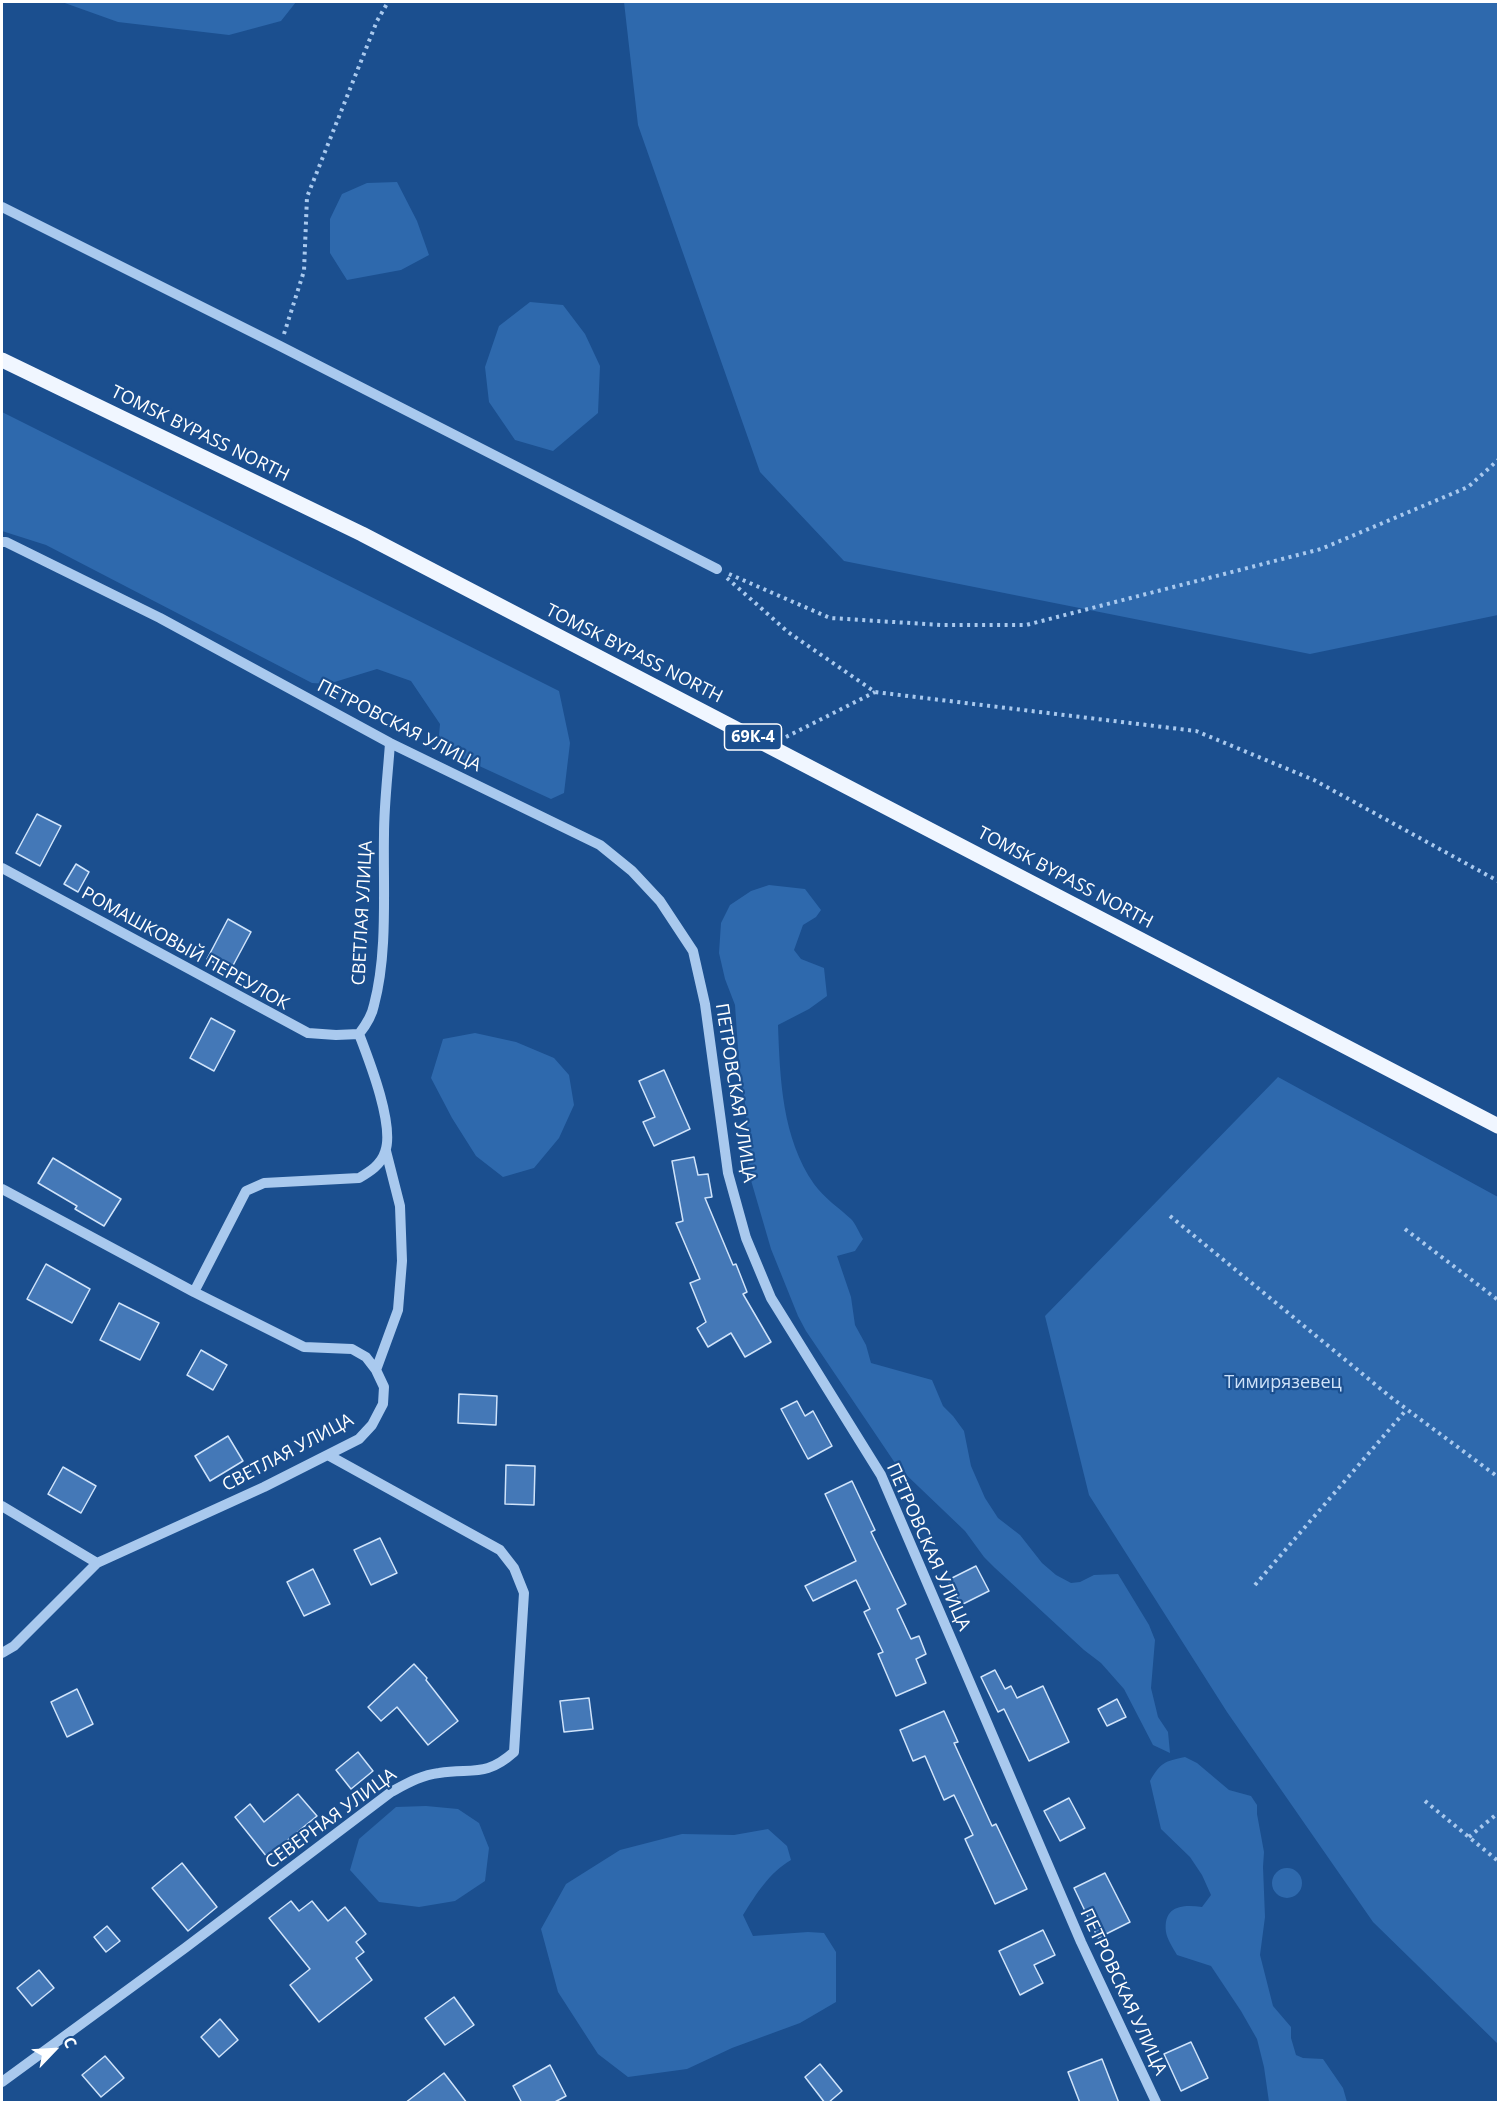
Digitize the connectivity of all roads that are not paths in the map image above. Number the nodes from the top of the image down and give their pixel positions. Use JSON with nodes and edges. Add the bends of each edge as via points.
{"nodes":[{"id":1,"x":2,"y":207,"type":"edge"},
{"id":2,"x":2,"y":360,"type":"edge"},
{"id":3,"x":2,"y":542,"type":"edge"},
{"id":4,"x":717,"y":569,"type":"road end"},
{"id":5,"x":390,"y":743,"type":"junction"},
{"id":6,"x":2,"y":868,"type":"edge"},
{"id":7,"x":359,"y":1034,"type":"junction"},
{"id":8,"x":1498,"y":1126,"type":"edge"},
{"id":9,"x":386,"y":1151,"type":"junction"},
{"id":10,"x":2,"y":1189,"type":"edge"},
{"id":11,"x":194,"y":1292,"type":"junction"},
{"id":12,"x":376,"y":1370,"type":"junction"},
{"id":13,"x":328,"y":1455,"type":"junction"},
{"id":14,"x":2,"y":1506,"type":"edge"},
{"id":15,"x":98,"y":1563,"type":"junction"},
{"id":16,"x":2,"y":1653,"type":"edge"},
{"id":17,"x":2,"y":2082,"type":"edge"},
{"id":18,"x":1156,"y":2103,"type":"edge"}],
"edges":[{"from":1,"to":4,"type":"street"},
{"from":2,"to":8,"type":"main road","name":"TOMSK BYPASS NORTH","number":"69К-4","via":[[362,534]]},
{"from":3,"to":5,"type":"street","name":"ПЕТРОВСКАЯ УЛИЦА","via":[[160,618]]},
{"from":5,"to":7,"type":"street","name":"СВЕТЛАЯ УЛИЦА","via":[[380,970],[374,1006]]},
{"from":5,"to":18,"type":"street","name":"ПЕТРОВСКАЯ УЛИЦА","via":[[600,845],[660,901],[693,951],[707,1014],[728,1173],[746,1238],[771,1298],[880,1475]]},
{"from":6,"to":7,"type":"street","name":"РОМАШКОВЫЙ ПЕРЕУЛОК","via":[[308,1033]]},
{"from":7,"to":9,"type":"street","via":[[379,1089]]},
{"from":9,"to":11,"type":"street","via":[[381,1161],[358,1178],[264,1184],[246,1191]]},
{"from":9,"to":12,"type":"street","via":[[400,1206],[402,1261],[398,1310]]},
{"from":10,"to":11,"type":"street"},
{"from":11,"to":12,"type":"street","via":[[304,1347],[352,1349],[366,1357]]},
{"from":12,"to":13,"type":"street","name":"СВЕТЛАЯ УЛИЦА","via":[[384,1387],[383,1404],[372,1425],[359,1439]]},
{"from":13,"to":15,"type":"street","name":"СВЕТЛАЯ УЛИЦА"},
{"from":13,"to":17,"type":"street","name":"СЕВЕРНАЯ УЛИЦА","via":[[500,1550],[514,1568],[524,1593],[514,1752],[487,1770],[438,1773],[414,1779],[391,1792]]},
{"from":14,"to":15,"type":"street"},
{"from":15,"to":16,"type":"street","name":"СВЕТЛАЯ УЛИЦА","via":[[14,1646]]}]}
